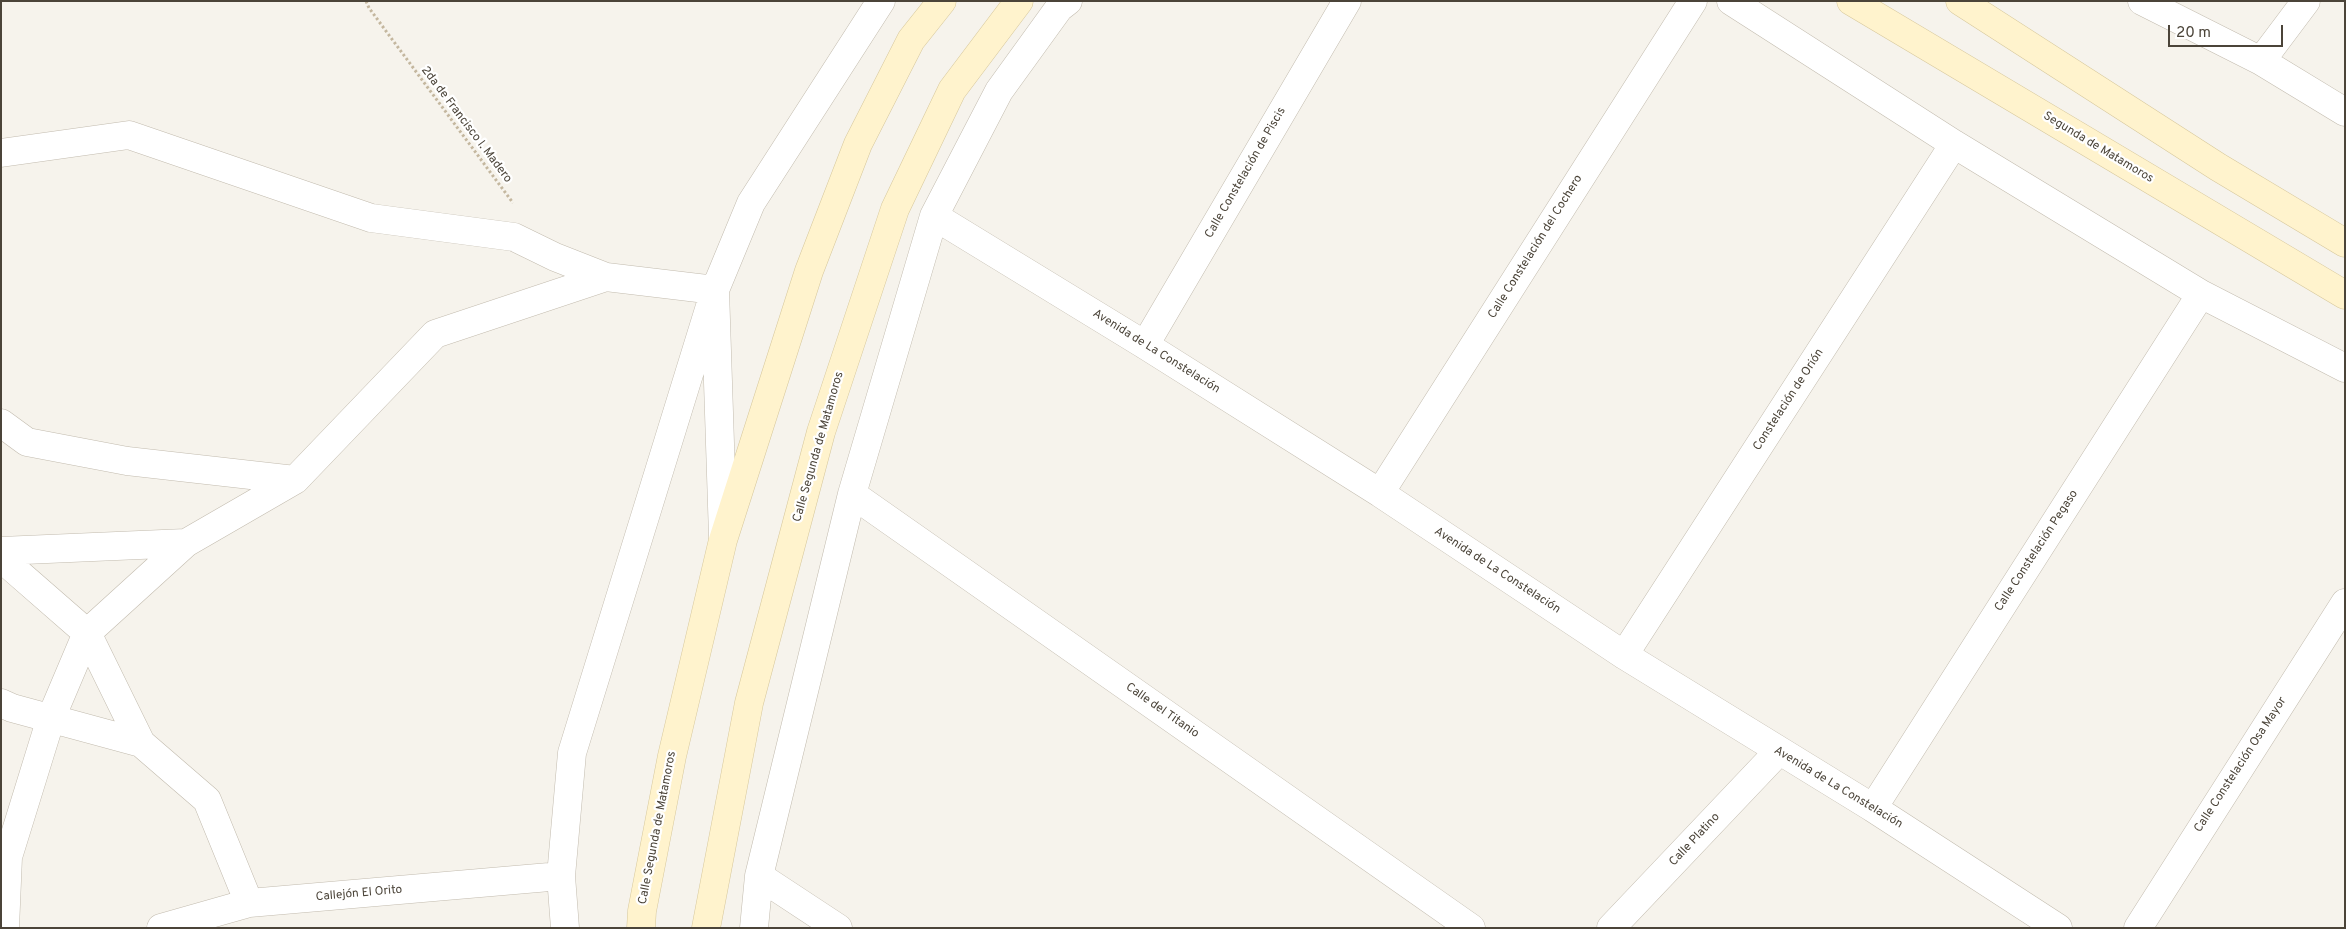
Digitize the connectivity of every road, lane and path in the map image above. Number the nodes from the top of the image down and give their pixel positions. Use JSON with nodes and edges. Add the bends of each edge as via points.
{"nodes":[{"id":1,"x":366,"y":1,"type":"edge"},
{"id":2,"x":881,"y":1,"type":"edge"},
{"id":3,"x":942,"y":1,"type":"edge"},
{"id":4,"x":1019,"y":1,"type":"edge"},
{"id":5,"x":1068,"y":1,"type":"edge"},
{"id":6,"x":1347,"y":1,"type":"edge"},
{"id":7,"x":1693,"y":1,"type":"edge"},
{"id":8,"x":1731,"y":1,"type":"edge"},
{"id":9,"x":1851,"y":1,"type":"edge"},
{"id":10,"x":1960,"y":1,"type":"edge"},
{"id":11,"x":2142,"y":1,"type":"edge"},
{"id":12,"x":2306,"y":1,"type":"edge"},
{"id":13,"x":2260,"y":61,"type":"junction"},
{"id":14,"x":2345,"y":112,"type":"edge"},
{"id":15,"x":1954,"y":144,"type":"junction"},
{"id":16,"x":3,"y":153,"type":"edge"},
{"id":17,"x":518,"y":210,"type":"dead end"},
{"id":18,"x":934,"y":216,"type":"junction"},
{"id":19,"x":2345,"y":243,"type":"edge"},
{"id":20,"x":606,"y":276,"type":"junction"},
{"id":21,"x":715,"y":290,"type":"junction"},
{"id":22,"x":2201,"y":294,"type":"junction"},
{"id":23,"x":2345,"y":295,"type":"edge"},
{"id":24,"x":1145,"y":345,"type":"junction"},
{"id":25,"x":2345,"y":368,"type":"edge"},
{"id":26,"x":1,"y":423,"type":"edge"},
{"id":27,"x":296,"y":480,"type":"junction"},
{"id":28,"x":1380,"y":493,"type":"junction"},
{"id":29,"x":852,"y":494,"type":"junction"},
{"id":30,"x":723,"y":540,"type":"junction"},
{"id":31,"x":186,"y":543,"type":"junction"},
{"id":32,"x":1,"y":550,"type":"edge"},
{"id":33,"x":1,"y":558,"type":"edge"},
{"id":34,"x":2345,"y":603,"type":"edge"},
{"id":35,"x":87,"y":633,"type":"junction"},
{"id":36,"x":1624,"y":655,"type":"junction"},
{"id":37,"x":1,"y":703,"type":"edge"},
{"id":38,"x":51,"y":718,"type":"junction"},
{"id":39,"x":141,"y":743,"type":"junction"},
{"id":40,"x":1778,"y":752,"type":"junction"},
{"id":41,"x":1873,"y":808,"type":"junction"},
{"id":42,"x":561,"y":876,"type":"junction"},
{"id":43,"x":759,"y":876,"type":"junction"},
{"id":44,"x":249,"y":903,"type":"junction"},
{"id":45,"x":5,"y":928,"type":"edge"},
{"id":46,"x":161,"y":928,"type":"edge"},
{"id":47,"x":565,"y":928,"type":"edge"},
{"id":48,"x":641,"y":928,"type":"edge"},
{"id":49,"x":706,"y":928,"type":"edge"},
{"id":50,"x":754,"y":928,"type":"edge"},
{"id":51,"x":838,"y":928,"type":"edge"},
{"id":52,"x":1471,"y":928,"type":"edge"},
{"id":53,"x":1611,"y":928,"type":"edge"},
{"id":54,"x":2058,"y":928,"type":"edge"},
{"id":55,"x":2138,"y":928,"type":"edge"}],
"edges":[{"from":1,"to":17,"type":"path","name":"2da de Francisco I. Madero"},
{"from":2,"to":21,"type":"street","via":[[751,204]]},
{"from":3,"to":30,"type":"main road","name":"Calle Segunda de Matamoros","via":[[911,40],[858,144],[809,271]]},
{"from":4,"to":49,"type":"main road","name":"Calle Segunda de Matamoros","via":[[952,90],[892,218],[821,432],[749,703]]},
{"from":5,"to":18,"type":"street","via":[[1059,8],[999,91]]},
{"from":6,"to":24,"type":"street","name":"Calle Constelación de Piscis"},
{"from":7,"to":28,"type":"street","name":"Calle Constelación del Cochero"},
{"from":8,"to":15,"type":"street"},
{"from":9,"to":23,"type":"main road","name":"Segunda de Matamoros"},
{"from":10,"to":19,"type":"main road","via":[[2218,168]]},
{"from":11,"to":13,"type":"street"},
{"from":12,"to":13,"type":"street"},
{"from":13,"to":14,"type":"street"},
{"from":15,"to":22,"type":"street"},
{"from":15,"to":36,"type":"street","name":"Constelación de Orión"},
{"from":16,"to":20,"type":"street","via":[[130,135],[371,218],[514,237]]},
{"from":18,"to":24,"type":"street","name":"Avenida de La Constelación"},
{"from":18,"to":29,"type":"street"},
{"from":20,"to":21,"type":"street"},
{"from":20,"to":27,"type":"street","via":[[435,334]]},
{"from":21,"to":30,"type":"street"},
{"from":21,"to":42,"type":"street","via":[[572,752]]},
{"from":22,"to":25,"type":"street"},
{"from":22,"to":41,"type":"street","name":"Calle Constelación Pegaso"},
{"from":24,"to":28,"type":"street","name":"Avenida de La Constelación"},
{"from":26,"to":27,"type":"street","via":[[27,442],[127,461]]},
{"from":27,"to":31,"type":"street"},
{"from":28,"to":36,"type":"street","name":"Avenida de La Constelación"},
{"from":29,"to":43,"type":"street"},
{"from":29,"to":52,"type":"street","name":"Calle del Titanio"},
{"from":30,"to":48,"type":"main road","name":"Calle Segunda de Matamoros","via":[[672,756]]},
{"from":31,"to":32,"type":"street"},
{"from":31,"to":35,"type":"street"},
{"from":33,"to":35,"type":"street"},
{"from":34,"to":55,"type":"street","name":"Calle Constelación Osa Mayor"},
{"from":35,"to":38,"type":"street"},
{"from":35,"to":39,"type":"street"},
{"from":36,"to":40,"type":"street","name":"Avenida de La Constelación"},
{"from":37,"to":38,"type":"street"},
{"from":38,"to":39,"type":"street"},
{"from":38,"to":45,"type":"street","via":[[8,857]]},
{"from":39,"to":44,"type":"street","via":[[207,800]]},
{"from":40,"to":41,"type":"street","name":"Avenida de La Constelación"},
{"from":40,"to":53,"type":"street","name":"Calle Platino"},
{"from":41,"to":54,"type":"street","name":"Avenida de La Constelación"},
{"from":42,"to":44,"type":"street","name":"Callejón El Orito"},
{"from":42,"to":47,"type":"street"},
{"from":43,"to":50,"type":"street"},
{"from":43,"to":51,"type":"street"},
{"from":44,"to":46,"type":"street","name":"Callejón El Orito"}]}
